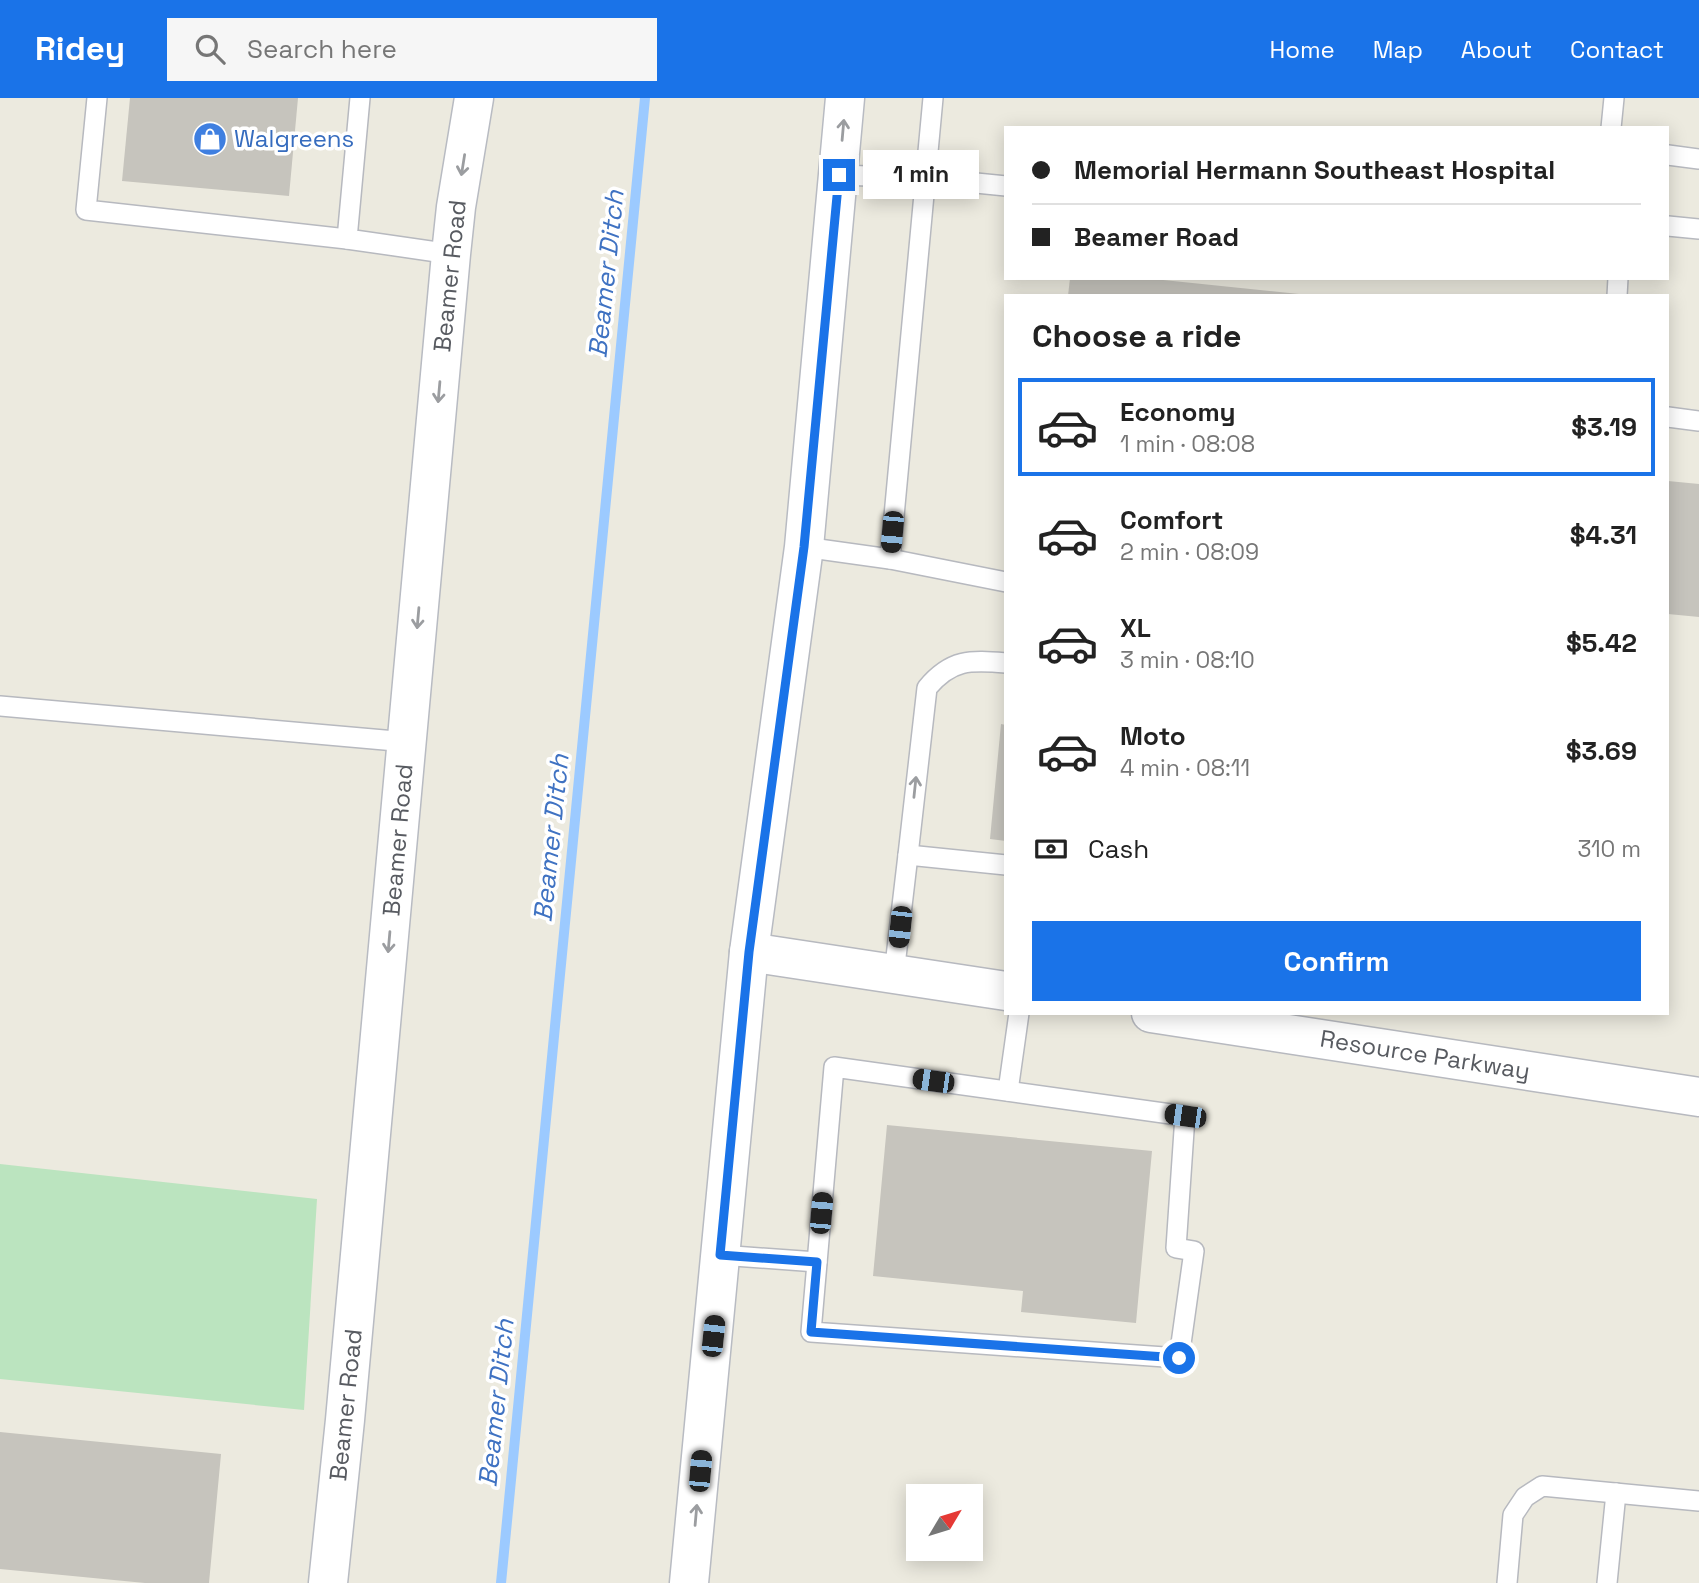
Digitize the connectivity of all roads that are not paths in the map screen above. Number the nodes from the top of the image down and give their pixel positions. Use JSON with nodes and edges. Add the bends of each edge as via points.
{"nodes":[{"id":1,"x":97,"y":98,"type":"edge"},
{"id":2,"x":360,"y":98,"type":"edge"},
{"id":3,"x":474,"y":98,"type":"edge"},
{"id":4,"x":845,"y":98,"type":"edge"},
{"id":5,"x":933,"y":98,"type":"edge"},
{"id":6,"x":1614,"y":98,"type":"edge"},
{"id":7,"x":1611,"y":126,"type":"edge"},
{"id":8,"x":1669,"y":155,"type":"edge"},
{"id":9,"x":1699,"y":159,"type":"edge"},
{"id":10,"x":839,"y":175,"type":"junction"},
{"id":11,"x":926,"y":178,"type":"junction"},
{"id":12,"x":1004,"y":186,"type":"edge"},
{"id":13,"x":1669,"y":226,"type":"edge"},
{"id":14,"x":1699,"y":229,"type":"edge"},
{"id":15,"x":347,"y":239,"type":"junction"},
{"id":16,"x":452,"y":254,"type":"junction"},
{"id":17,"x":1669,"y":417,"type":"edge"},
{"id":18,"x":1699,"y":421,"type":"edge"},
{"id":19,"x":804,"y":547,"type":"junction"},
{"id":20,"x":890,"y":559,"type":"junction"},
{"id":21,"x":1004,"y":582,"type":"edge"},
{"id":22,"x":1004,"y":663,"type":"edge"},
{"id":23,"x":0,"y":706,"type":"edge"},
{"id":24,"x":407,"y":742,"type":"junction"},
{"id":25,"x":908,"y":855,"type":"junction"},
{"id":26,"x":1004,"y":865,"type":"edge"},
{"id":27,"x":749,"y":952,"type":"junction"},
{"id":28,"x":894,"y":974,"type":"junction"},
{"id":29,"x":1004,"y":991,"type":"edge"},
{"id":30,"x":1019,"y":1015,"type":"edge"},
{"id":31,"x":1176,"y":1015,"type":"edge"},
{"id":32,"x":1239,"y":1020,"type":"edge"},
{"id":33,"x":1008,"y":1091,"type":"junction"},
{"id":34,"x":1699,"y":1097,"type":"edge"},
{"id":35,"x":720,"y":1255,"type":"junction"},
{"id":36,"x":817,"y":1262,"type":"junction"},
{"id":37,"x":1616,"y":1493,"type":"junction"},
{"id":38,"x":1699,"y":1501,"type":"edge"},
{"id":39,"x":328,"y":1583,"type":"edge"},
{"id":40,"x":690,"y":1583,"type":"edge"},
{"id":41,"x":1507,"y":1583,"type":"edge"},
{"id":42,"x":1607,"y":1583,"type":"edge"}],
"edges":[{"from":1,"to":15,"type":"lane","via":[[86,210]]},
{"from":2,"to":15,"type":"lane"},
{"from":3,"to":16,"type":"main road","name":"Beamer Road","one_way":true},
{"from":10,"to":4,"type":"main road","one_way":true},
{"from":5,"to":11,"type":"lane"},
{"from":6,"to":7,"type":"lane"},
{"from":8,"to":9,"type":"lane"},
{"from":10,"to":11,"type":"lane"},
{"from":10,"to":19,"type":"main road"},
{"from":11,"to":12,"type":"lane"},
{"from":11,"to":20,"type":"lane"},
{"from":13,"to":14,"type":"lane"},
{"from":15,"to":16,"type":"lane"},
{"from":16,"to":24,"type":"main road","name":"Beamer Road","one_way":true},
{"from":17,"to":18,"type":"lane"},
{"from":19,"to":20,"type":"lane"},
{"from":19,"to":27,"type":"main road"},
{"from":20,"to":21,"type":"lane"},
{"from":25,"to":22,"type":"lane","one_way":true,"via":[[926,688],[956,664],[975,660]]},
{"from":23,"to":24,"type":"lane"},
{"from":24,"to":39,"type":"main road","name":"Beamer Road","one_way":true},
{"from":25,"to":26,"type":"lane"},
{"from":25,"to":28,"type":"lane"},
{"from":27,"to":28,"type":"main road"},
{"from":27,"to":35,"type":"main road"},
{"from":28,"to":29,"type":"main road"},
{"from":30,"to":33,"type":"lane"},
{"from":31,"to":32,"type":"main road","name":"Resource Parkway"},
{"from":32,"to":34,"type":"main road","name":"Resource Parkway"},
{"from":33,"to":36,"type":"lane","via":[[834,1067]]},
{"from":33,"to":36,"type":"lane","via":[[1185,1116],[1176,1248],[1194,1251],[1179,1358],[811,1332]]},
{"from":35,"to":36,"type":"lane"},
{"from":40,"to":35,"type":"main road","one_way":true},
{"from":37,"to":38,"type":"lane"},
{"from":37,"to":41,"type":"lane","via":[[1542,1486],[1525,1497],[1513,1515]]},
{"from":37,"to":42,"type":"lane"}]}
